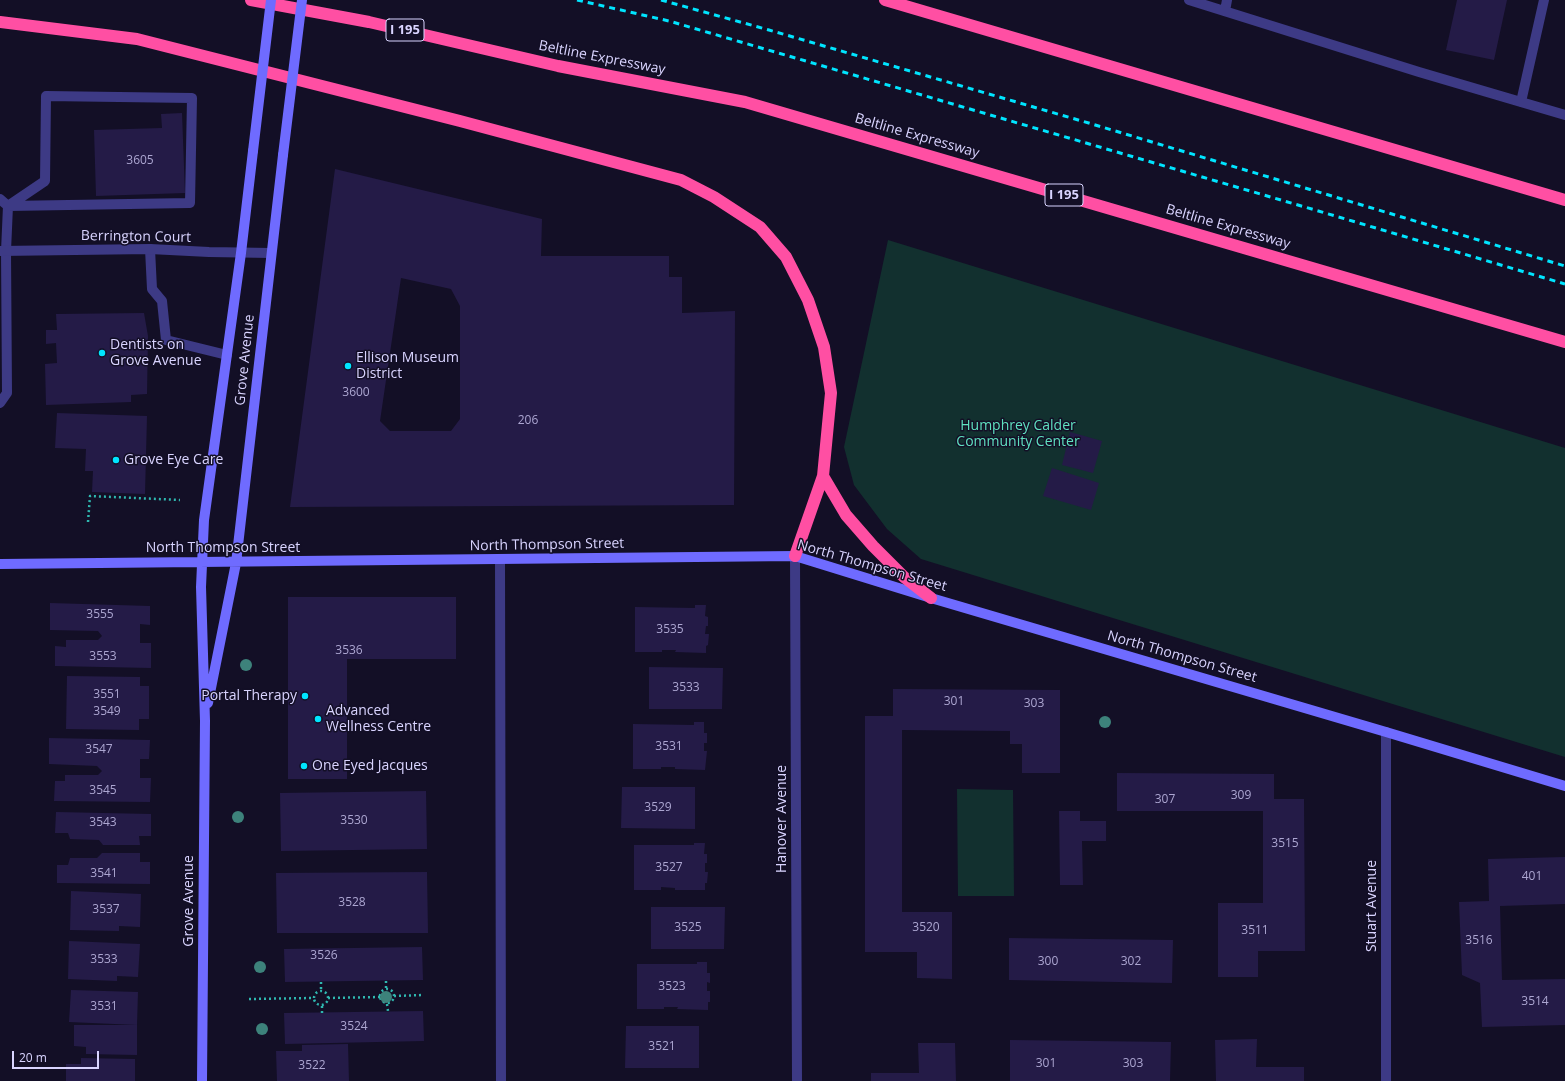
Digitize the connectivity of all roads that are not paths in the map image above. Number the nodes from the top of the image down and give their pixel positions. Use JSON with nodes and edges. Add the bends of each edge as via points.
{"nodes":[{"id":1,"x":251,"y":0,"type":"edge"},
{"id":2,"x":271,"y":0,"type":"edge"},
{"id":3,"x":302,"y":0,"type":"edge"},
{"id":4,"x":885,"y":0,"type":"edge"},
{"id":5,"x":1190,"y":0,"type":"edge"},
{"id":6,"x":1227,"y":0,"type":"edge"},
{"id":7,"x":1544,"y":0,"type":"edge"},
{"id":8,"x":1225,"y":11,"type":"junction"},
{"id":9,"x":0,"y":22,"type":"edge"},
{"id":10,"x":1521,"y":102,"type":"junction"},
{"id":11,"x":1565,"y":115,"type":"edge"},
{"id":12,"x":0,"y":199,"type":"edge"},
{"id":13,"x":1565,"y":200,"type":"edge"},
{"id":14,"x":8,"y":206,"type":"junction"},
{"id":15,"x":150,"y":249,"type":"junction"},
{"id":16,"x":3,"y":251,"type":"edge"},
{"id":17,"x":241,"y":253,"type":"junction"},
{"id":18,"x":271,"y":253,"type":"junction"},
{"id":19,"x":1565,"y":342,"type":"edge"},
{"id":20,"x":227,"y":355,"type":"junction"},
{"id":21,"x":0,"y":403,"type":"edge"},
{"id":22,"x":823,"y":476,"type":"junction"},
{"id":23,"x":795,"y":556,"type":"junction"},
{"id":24,"x":500,"y":559,"type":"junction"},
{"id":25,"x":202,"y":562,"type":"junction"},
{"id":26,"x":236,"y":563,"type":"junction"},
{"id":27,"x":0,"y":564,"type":"edge"},
{"id":28,"x":931,"y":598,"type":"junction"},
{"id":29,"x":204,"y":721,"type":"junction"},
{"id":30,"x":1386,"y":732,"type":"junction"},
{"id":31,"x":1565,"y":786,"type":"edge"},
{"id":32,"x":202,"y":1081,"type":"edge"},
{"id":33,"x":501,"y":1081,"type":"edge"},
{"id":34,"x":797,"y":1081,"type":"edge"},
{"id":35,"x":1386,"y":1081,"type":"edge"}],
"edges":[{"from":1,"to":19,"type":"highway","name":"Beltline Expressway","number":"I 195","via":[[369,22],[558,66],[745,102]]},
{"from":2,"to":17,"type":"main road","name":"Grove Avenue","bridge":true},
{"from":3,"to":18,"type":"main road","name":"Grove Avenue","bridge":true},
{"from":4,"to":13,"type":"highway"},
{"from":5,"to":8,"type":"street"},
{"from":6,"to":8,"type":"street"},
{"from":7,"to":10,"type":"street"},
{"from":8,"to":10,"type":"street"},
{"from":9,"to":22,"type":"highway","via":[[137,39],[681,180],[714,197],[760,227],[786,257],[808,300],[824,347],[831,393]]},
{"from":10,"to":11,"type":"street"},
{"from":12,"to":14,"type":"street"},
{"from":14,"to":14,"type":"street","via":[[190,203],[192,98],[46,96],[45,180]]},
{"from":14,"to":16,"type":"street"},
{"from":15,"to":16,"type":"street","name":"Berrington Court"},
{"from":15,"to":17,"type":"street","name":"Berrington Court"},
{"from":15,"to":20,"type":"street","via":[[152,289],[162,301],[166,340]]},
{"from":16,"to":21,"type":"street","via":[[7,393]]},
{"from":17,"to":18,"type":"street","name":"Berrington Court"},
{"from":17,"to":20,"type":"main road","name":"Grove Avenue"},
{"from":18,"to":26,"type":"main road","name":"Grove Avenue"},
{"from":20,"to":25,"type":"main road","name":"Grove Avenue","via":[[204,520]]},
{"from":22,"to":23,"type":"highway"},
{"from":22,"to":28,"type":"highway","via":[[846,515],[873,546],[904,577]]},
{"from":23,"to":24,"type":"main road","name":"North Thompson Street"},
{"from":23,"to":28,"type":"main road","name":"North Thompson Street"},
{"from":23,"to":34,"type":"street","name":"Hanover Avenue"},
{"from":24,"to":26,"type":"main road","name":"North Thompson Street"},
{"from":24,"to":33,"type":"street"},
{"from":25,"to":26,"type":"main road","name":"North Thompson Street"},
{"from":25,"to":27,"type":"main road","name":"North Thompson Street"},
{"from":25,"to":29,"type":"main road","name":"Grove Avenue"},
{"from":26,"to":29,"type":"main road","name":"Grove Avenue"},
{"from":28,"to":30,"type":"main road","name":"North Thompson Street"},
{"from":29,"to":32,"type":"main road","name":"Grove Avenue"},
{"from":30,"to":31,"type":"main road","name":"North Thompson Street"},
{"from":30,"to":35,"type":"street","name":"Stuart Avenue"}]}
